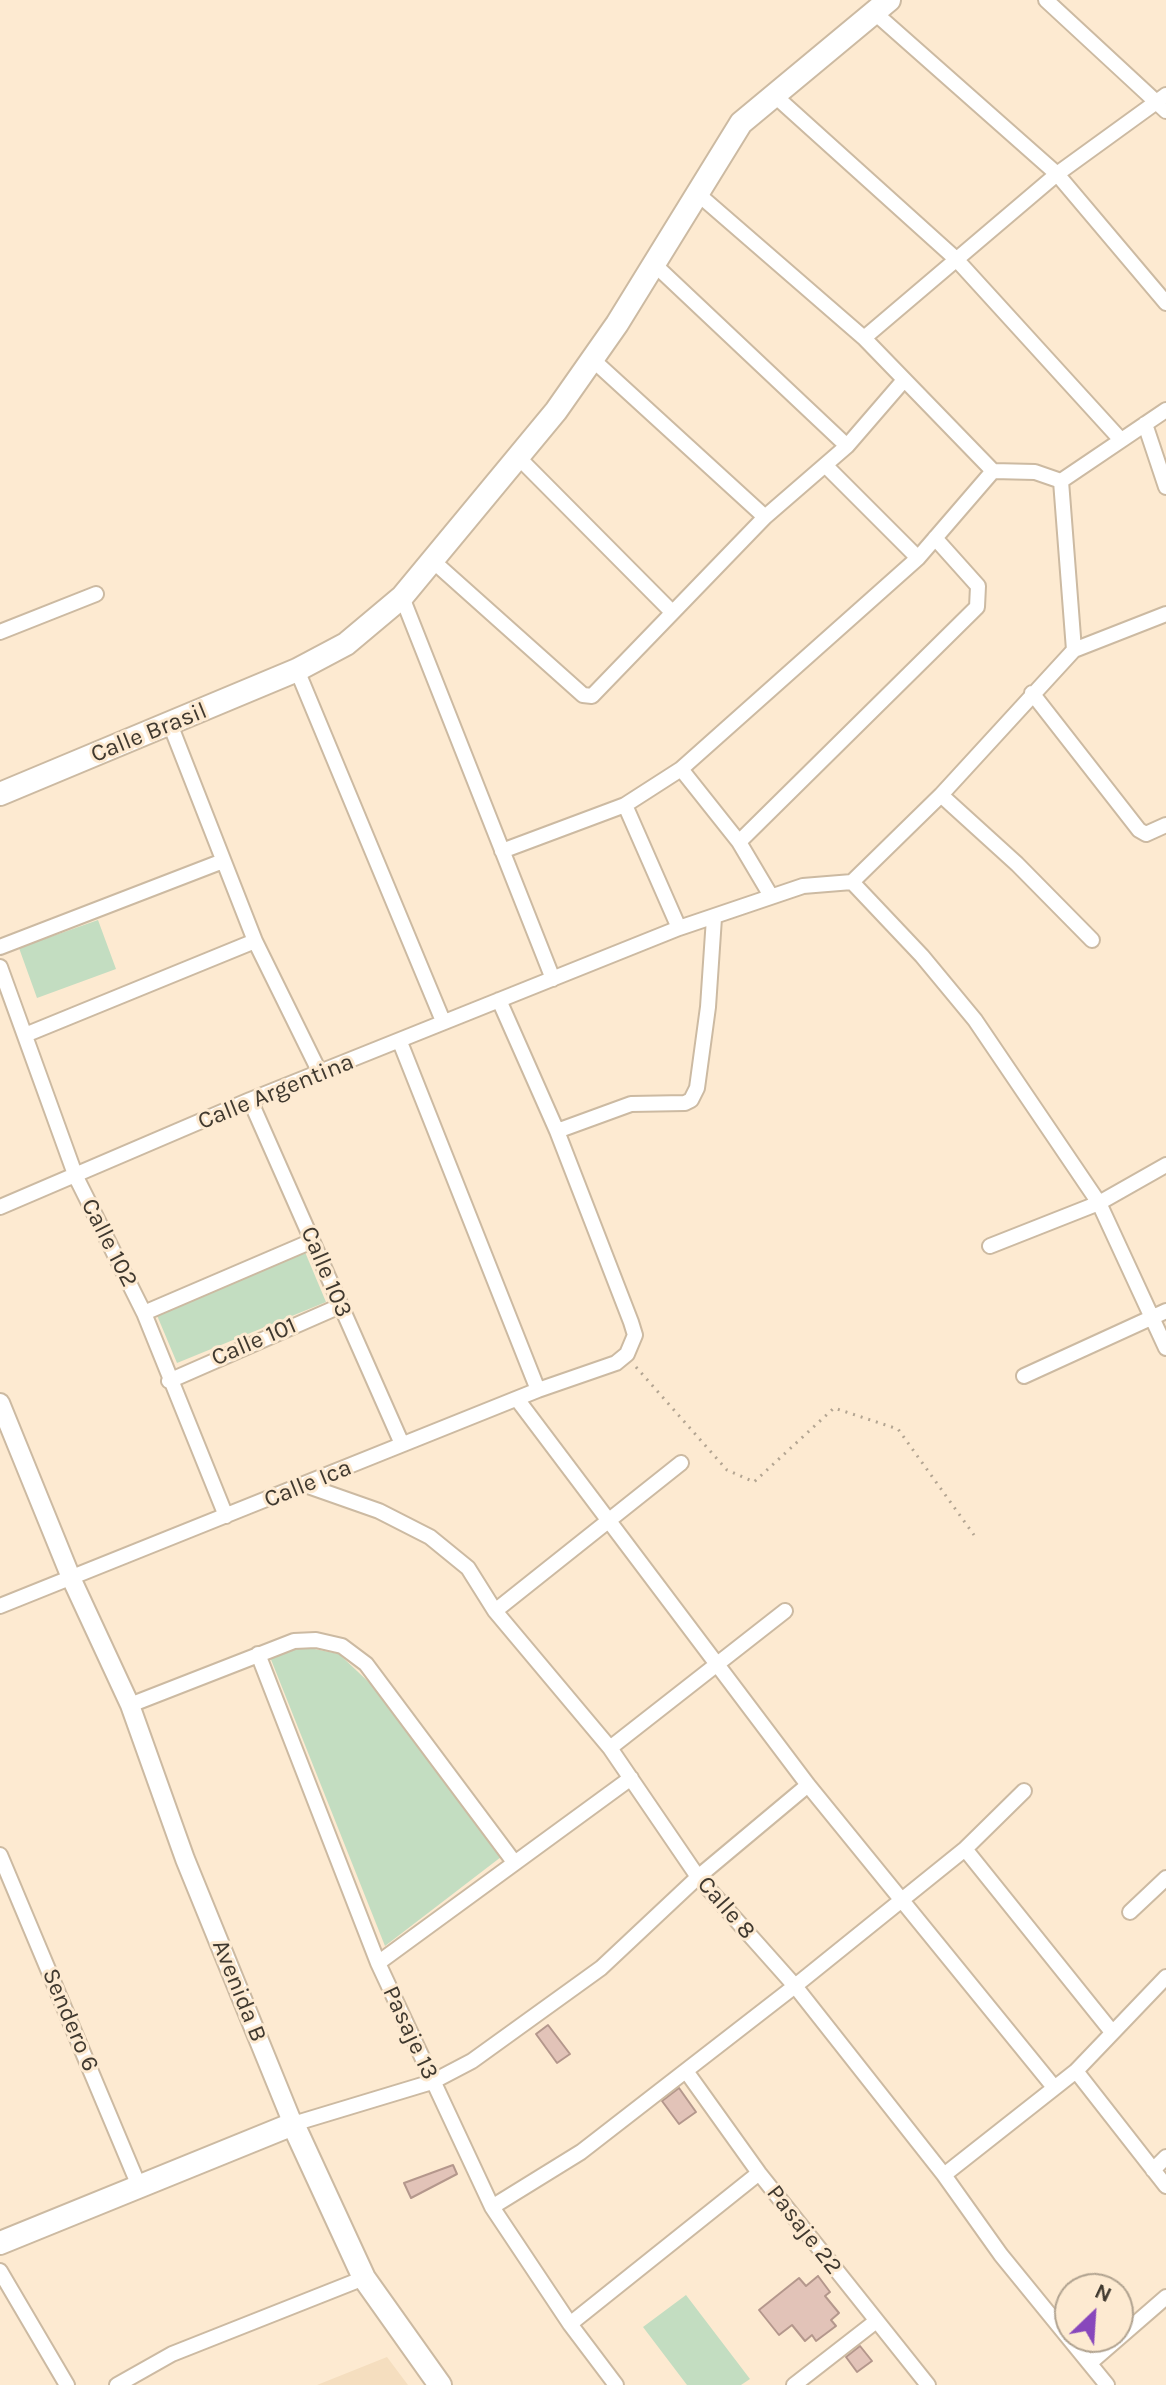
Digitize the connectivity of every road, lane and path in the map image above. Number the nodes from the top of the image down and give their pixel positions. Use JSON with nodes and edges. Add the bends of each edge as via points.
{"nodes":[{"id":1,"x":1046,"y":0,"type":"edge"},
{"id":2,"x":882,"y":7,"type":"edge"},
{"id":3,"x":773,"y":94,"type":"junction"},
{"id":4,"x":1163,"y":103,"type":"edge"},
{"id":5,"x":1057,"y":174,"type":"junction"},
{"id":6,"x":698,"y":194,"type":"junction"},
{"id":7,"x":956,"y":259,"type":"junction"},
{"id":8,"x":655,"y":265,"type":"junction"},
{"id":9,"x":1166,"y":303,"type":"edge"},
{"id":10,"x":864,"y":338,"type":"junction"},
{"id":11,"x":592,"y":359,"type":"junction"},
{"id":12,"x":904,"y":380,"type":"junction"},
{"id":13,"x":1166,"y":410,"type":"edge"},
{"id":14,"x":1145,"y":424,"type":"junction"},
{"id":15,"x":1121,"y":440,"type":"junction"},
{"id":16,"x":847,"y":446,"type":"junction"},
{"id":17,"x":518,"y":457,"type":"junction"},
{"id":18,"x":826,"y":466,"type":"junction"},
{"id":19,"x":993,"y":471,"type":"junction"},
{"id":20,"x":1061,"y":481,"type":"junction"},
{"id":21,"x":1166,"y":487,"type":"edge"},
{"id":22,"x":765,"y":517,"type":"junction"},
{"id":23,"x":935,"y":538,"type":"junction"},
{"id":24,"x":918,"y":558,"type":"junction"},
{"id":25,"x":433,"y":561,"type":"junction"},
{"id":26,"x":96,"y":594,"type":"dead end"},
{"id":27,"x":402,"y":597,"type":"junction"},
{"id":28,"x":672,"y":612,"type":"junction"},
{"id":29,"x":1166,"y":614,"type":"edge"},
{"id":30,"x":0,"y":632,"type":"edge"},
{"id":31,"x":1074,"y":650,"type":"junction"},
{"id":32,"x":297,"y":670,"type":"junction"},
{"id":33,"x":1032,"y":693,"type":"junction"},
{"id":34,"x":170,"y":724,"type":"junction"},
{"id":35,"x":681,"y":769,"type":"junction"},
{"id":36,"x":0,"y":794,"type":"edge"},
{"id":37,"x":941,"y":795,"type":"junction"},
{"id":38,"x":625,"y":805,"type":"junction"},
{"id":39,"x":1166,"y":825,"type":"edge"},
{"id":40,"x":739,"y":842,"type":"junction"},
{"id":41,"x":502,"y":851,"type":"junction"},
{"id":42,"x":223,"y":861,"type":"junction"},
{"id":43,"x":852,"y":882,"type":"junction"},
{"id":44,"x":771,"y":896,"type":"junction"},
{"id":45,"x":714,"y":918,"type":"junction"},
{"id":46,"x":679,"y":928,"type":"junction"},
{"id":47,"x":1092,"y":940,"type":"dead end"},
{"id":48,"x":255,"y":941,"type":"junction"},
{"id":49,"x":0,"y":947,"type":"edge"},
{"id":50,"x":0,"y":967,"type":"edge"},
{"id":51,"x":553,"y":979,"type":"junction"},
{"id":52,"x":499,"y":1000,"type":"junction"},
{"id":53,"x":443,"y":1021,"type":"junction"},
{"id":54,"x":25,"y":1035,"type":"junction"},
{"id":55,"x":400,"y":1042,"type":"junction"},
{"id":56,"x":320,"y":1073,"type":"junction"},
{"id":57,"x":250,"y":1100,"type":"junction"},
{"id":58,"x":557,"y":1131,"type":"junction"},
{"id":59,"x":1166,"y":1165,"type":"edge"},
{"id":60,"x":76,"y":1177,"type":"junction"},
{"id":61,"x":1099,"y":1203,"type":"junction"},
{"id":62,"x":0,"y":1207,"type":"edge"},
{"id":63,"x":312,"y":1241,"type":"junction"},
{"id":64,"x":990,"y":1246,"type":"dead end"},
{"id":65,"x":340,"y":1306,"type":"junction"},
{"id":66,"x":1166,"y":1311,"type":"edge"},
{"id":67,"x":144,"y":1313,"type":"junction"},
{"id":68,"x":1152,"y":1318,"type":"junction"},
{"id":69,"x":1166,"y":1348,"type":"edge"},
{"id":70,"x":621,"y":1359,"type":"junction"},
{"id":71,"x":1024,"y":1376,"type":"dead end"},
{"id":72,"x":169,"y":1381,"type":"junction"},
{"id":73,"x":538,"y":1390,"type":"junction"},
{"id":74,"x":517,"y":1399,"type":"junction"},
{"id":75,"x":0,"y":1403,"type":"edge"},
{"id":76,"x":402,"y":1444,"type":"junction"},
{"id":77,"x":681,"y":1463,"type":"dead end"},
{"id":78,"x":305,"y":1485,"type":"junction"},
{"id":79,"x":226,"y":1516,"type":"junction"},
{"id":80,"x":606,"y":1520,"type":"junction"},
{"id":81,"x":974,"y":1535,"type":"dead end"},
{"id":82,"x":72,"y":1580,"type":"junction"},
{"id":83,"x":0,"y":1606,"type":"edge"},
{"id":84,"x":495,"y":1611,"type":"junction"},
{"id":85,"x":785,"y":1611,"type":"dead end"},
{"id":86,"x":258,"y":1654,"type":"junction"},
{"id":87,"x":716,"y":1664,"type":"junction"},
{"id":88,"x":130,"y":1705,"type":"junction"},
{"id":89,"x":610,"y":1748,"type":"junction"},
{"id":90,"x":631,"y":1778,"type":"junction"},
{"id":91,"x":808,"y":1785,"type":"junction"},
{"id":92,"x":1024,"y":1791,"type":"dead end"},
{"id":93,"x":965,"y":1849,"type":"junction"},
{"id":94,"x":0,"y":1855,"type":"edge"},
{"id":95,"x":514,"y":1862,"type":"junction"},
{"id":96,"x":698,"y":1877,"type":"junction"},
{"id":97,"x":1166,"y":1878,"type":"edge"},
{"id":98,"x":902,"y":1898,"type":"junction"},
{"id":99,"x":1130,"y":1912,"type":"dead end"},
{"id":100,"x":378,"y":1963,"type":"junction"},
{"id":101,"x":1166,"y":1977,"type":"edge"},
{"id":102,"x":795,"y":1986,"type":"junction"},
{"id":103,"x":1112,"y":2032,"type":"junction"},
{"id":104,"x":686,"y":2071,"type":"junction"},
{"id":105,"x":1076,"y":2071,"type":"junction"},
{"id":106,"x":432,"y":2082,"type":"junction"},
{"id":107,"x":1053,"y":2086,"type":"junction"},
{"id":108,"x":293,"y":2124,"type":"junction"},
{"id":109,"x":1166,"y":2157,"type":"edge"},
{"id":110,"x":1153,"y":2170,"type":"junction"},
{"id":111,"x":759,"y":2173,"type":"junction"},
{"id":112,"x":944,"y":2175,"type":"junction"},
{"id":113,"x":139,"y":2186,"type":"junction"},
{"id":114,"x":1166,"y":2186,"type":"edge"},
{"id":115,"x":492,"y":2207,"type":"junction"},
{"id":116,"x":1,"y":2241,"type":"edge"},
{"id":117,"x":0,"y":2271,"type":"edge"},
{"id":118,"x":364,"y":2278,"type":"junction"},
{"id":119,"x":1166,"y":2297,"type":"edge"},
{"id":120,"x":875,"y":2322,"type":"junction"},
{"id":121,"x":570,"y":2324,"type":"junction"},
{"id":122,"x":1090,"y":2363,"type":"junction"},
{"id":123,"x":67,"y":2385,"type":"edge"},
{"id":124,"x":117,"y":2385,"type":"edge"},
{"id":125,"x":440,"y":2385,"type":"edge"},
{"id":126,"x":616,"y":2385,"type":"edge"},
{"id":127,"x":794,"y":2385,"type":"edge"},
{"id":128,"x":928,"y":2385,"type":"edge"},
{"id":129,"x":1107,"y":2385,"type":"edge"}],
"edges":[{"from":1,"to":4,"type":"street"},
{"from":2,"to":3,"type":"main road","name":"Calle Brasil"},
{"from":2,"to":5,"type":"street"},
{"from":3,"to":6,"type":"main road","name":"Calle Brasil","via":[[741,123]]},
{"from":3,"to":7,"type":"street"},
{"from":4,"to":5,"type":"street"},
{"from":5,"to":7,"type":"street"},
{"from":5,"to":9,"type":"street"},
{"from":6,"to":8,"type":"main road","name":"Calle Brasil"},
{"from":6,"to":10,"type":"street"},
{"from":7,"to":10,"type":"street"},
{"from":7,"to":15,"type":"street"},
{"from":8,"to":11,"type":"main road","name":"Calle Brasil"},
{"from":8,"to":16,"type":"street"},
{"from":10,"to":12,"type":"street"},
{"from":11,"to":17,"type":"main road","name":"Calle Brasil"},
{"from":11,"to":22,"type":"street"},
{"from":12,"to":16,"type":"street"},
{"from":12,"to":19,"type":"street"},
{"from":13,"to":14,"type":"street"},
{"from":14,"to":15,"type":"street"},
{"from":14,"to":21,"type":"street"},
{"from":15,"to":20,"type":"street"},
{"from":16,"to":18,"type":"street"},
{"from":17,"to":25,"type":"main road","name":"Calle Brasil"},
{"from":17,"to":28,"type":"street"},
{"from":18,"to":22,"type":"street"},
{"from":18,"to":24,"type":"street"},
{"from":19,"to":20,"type":"street","via":[[1035,472]]},
{"from":19,"to":23,"type":"street"},
{"from":20,"to":31,"type":"street"},
{"from":22,"to":28,"type":"street"},
{"from":23,"to":24,"type":"street"},
{"from":23,"to":40,"type":"street","via":[[978,586],[977,607]]},
{"from":24,"to":35,"type":"street"},
{"from":25,"to":27,"type":"main road","name":"Calle Brasil"},
{"from":25,"to":28,"type":"street","via":[[583,695],[598,692]]},
{"from":26,"to":30,"type":"street"},
{"from":27,"to":32,"type":"main road","name":"Calle Brasil","via":[[346,644]]},
{"from":27,"to":41,"type":"street"},
{"from":29,"to":31,"type":"street"},
{"from":31,"to":33,"type":"street"},
{"from":32,"to":34,"type":"main road","name":"Calle Brasil"},
{"from":32,"to":53,"type":"street"},
{"from":33,"to":37,"type":"street"},
{"from":33,"to":39,"type":"street","via":[[1139,830],[1146,834]]},
{"from":34,"to":36,"type":"main road","name":"Calle Brasil"},
{"from":34,"to":42,"type":"street"},
{"from":35,"to":38,"type":"street"},
{"from":35,"to":40,"type":"street"},
{"from":37,"to":43,"type":"street"},
{"from":37,"to":47,"type":"street"},
{"from":38,"to":41,"type":"street"},
{"from":38,"to":46,"type":"street"},
{"from":40,"to":44,"type":"street"},
{"from":41,"to":51,"type":"street"},
{"from":42,"to":48,"type":"street"},
{"from":42,"to":49,"type":"street"},
{"from":43,"to":44,"type":"street","name":"Calle Argentina","via":[[803,886]]},
{"from":43,"to":61,"type":"street","via":[[975,1020]]},
{"from":44,"to":45,"type":"street","name":"Calle Argentina"},
{"from":45,"to":46,"type":"street","name":"Calle Argentina"},
{"from":45,"to":58,"type":"street","via":[[708,1007],[691,1100],[631,1104]]},
{"from":46,"to":51,"type":"street","name":"Calle Argentina"},
{"from":48,"to":54,"type":"street"},
{"from":48,"to":56,"type":"street"},
{"from":50,"to":54,"type":"street","name":"Calle 102"},
{"from":51,"to":52,"type":"street","name":"Calle Argentina"},
{"from":52,"to":53,"type":"street","name":"Calle Argentina"},
{"from":52,"to":58,"type":"street"},
{"from":53,"to":55,"type":"street","name":"Calle Argentina"},
{"from":54,"to":60,"type":"street","name":"Calle 102"},
{"from":55,"to":56,"type":"street","name":"Calle Argentina"},
{"from":55,"to":73,"type":"street"},
{"from":56,"to":57,"type":"street","name":"Calle Argentina"},
{"from":57,"to":60,"type":"street","name":"Calle Argentina"},
{"from":57,"to":63,"type":"street","name":"Calle 103"},
{"from":58,"to":70,"type":"street","via":[[635,1335]]},
{"from":59,"to":61,"type":"street"},
{"from":60,"to":62,"type":"street","name":"Calle Argentina"},
{"from":60,"to":67,"type":"street","name":"Calle 102"},
{"from":61,"to":64,"type":"street"},
{"from":61,"to":68,"type":"street"},
{"from":63,"to":65,"type":"street","name":"Calle 103"},
{"from":63,"to":67,"type":"street"},
{"from":65,"to":72,"type":"street","name":"Calle 101"},
{"from":65,"to":76,"type":"street","name":"Calle 103"},
{"from":66,"to":68,"type":"street"},
{"from":67,"to":72,"type":"street","name":"Calle 102"},
{"from":68,"to":69,"type":"street"},
{"from":68,"to":71,"type":"street"},
{"from":70,"to":73,"type":"street","name":"Calle Ica"},
{"from":70,"to":81,"type":"path","via":[[727,1470],[754,1482],[834,1408],[898,1429]]},
{"from":72,"to":79,"type":"street","name":"Calle 102"},
{"from":73,"to":74,"type":"street","name":"Calle Ica"},
{"from":74,"to":76,"type":"street","name":"Calle Ica"},
{"from":74,"to":80,"type":"street"},
{"from":75,"to":82,"type":"street","name":"Avenida B"},
{"from":76,"to":78,"type":"street","name":"Calle Ica"},
{"from":77,"to":80,"type":"street"},
{"from":78,"to":79,"type":"street","name":"Calle Ica"},
{"from":78,"to":84,"type":"street","name":"Calle 8","via":[[379,1511],[430,1537],[468,1568]]},
{"from":79,"to":82,"type":"street","name":"Calle Ica"},
{"from":80,"to":84,"type":"street"},
{"from":80,"to":87,"type":"street"},
{"from":82,"to":83,"type":"street","name":"Calle Ica"},
{"from":82,"to":88,"type":"street","name":"Avenida B"},
{"from":84,"to":89,"type":"street","name":"Calle 8"},
{"from":85,"to":87,"type":"street"},
{"from":86,"to":88,"type":"street"},
{"from":86,"to":95,"type":"street","via":[[294,1641],[316,1640],[342,1646],[366,1664]]},
{"from":86,"to":100,"type":"street","name":"Pasaje 13"},
{"from":87,"to":89,"type":"street"},
{"from":87,"to":91,"type":"street"},
{"from":88,"to":108,"type":"street","name":"Avenida B","via":[[185,1859]]},
{"from":89,"to":90,"type":"street","name":"Calle 8"},
{"from":90,"to":95,"type":"street"},
{"from":90,"to":96,"type":"street","name":"Calle 8"},
{"from":91,"to":96,"type":"street"},
{"from":91,"to":98,"type":"street"},
{"from":92,"to":93,"type":"street"},
{"from":93,"to":98,"type":"street"},
{"from":93,"to":103,"type":"street"},
{"from":94,"to":113,"type":"street","name":"Sendero 6"},
{"from":95,"to":100,"type":"street"},
{"from":96,"to":102,"type":"street","name":"Calle 8"},
{"from":96,"to":106,"type":"street","via":[[601,1968],[472,2061]]},
{"from":97,"to":99,"type":"street"},
{"from":98,"to":102,"type":"street"},
{"from":98,"to":107,"type":"street"},
{"from":100,"to":106,"type":"street","name":"Pasaje 13"},
{"from":101,"to":103,"type":"street"},
{"from":102,"to":104,"type":"street"},
{"from":102,"to":112,"type":"street","name":"Calle 8"},
{"from":103,"to":105,"type":"street"},
{"from":104,"to":111,"type":"street","name":"Pasaje 22"},
{"from":104,"to":115,"type":"street","via":[[581,2152]]},
{"from":105,"to":107,"type":"street"},
{"from":105,"to":110,"type":"street"},
{"from":106,"to":108,"type":"street"},
{"from":106,"to":115,"type":"street","name":"Pasaje 13"},
{"from":107,"to":112,"type":"street"},
{"from":108,"to":113,"type":"main road"},
{"from":108,"to":118,"type":"main road","name":"Avenida B"},
{"from":109,"to":110,"type":"street"},
{"from":110,"to":114,"type":"street"},
{"from":111,"to":120,"type":"street","name":"Pasaje 22"},
{"from":111,"to":121,"type":"street"},
{"from":112,"to":122,"type":"street","name":"Calle 8","via":[[1001,2255]]},
{"from":113,"to":116,"type":"main road"},
{"from":115,"to":121,"type":"street","name":"Pasaje 13"},
{"from":117,"to":123,"type":"street"},
{"from":118,"to":124,"type":"street","via":[[172,2354]]},
{"from":118,"to":125,"type":"main road","name":"Avenida B"},
{"from":119,"to":122,"type":"street"},
{"from":120,"to":127,"type":"street"},
{"from":120,"to":128,"type":"street","name":"Pasaje 22"},
{"from":121,"to":126,"type":"street","name":"Pasaje 13"},
{"from":122,"to":129,"type":"street","name":"Calle 8"}]}
